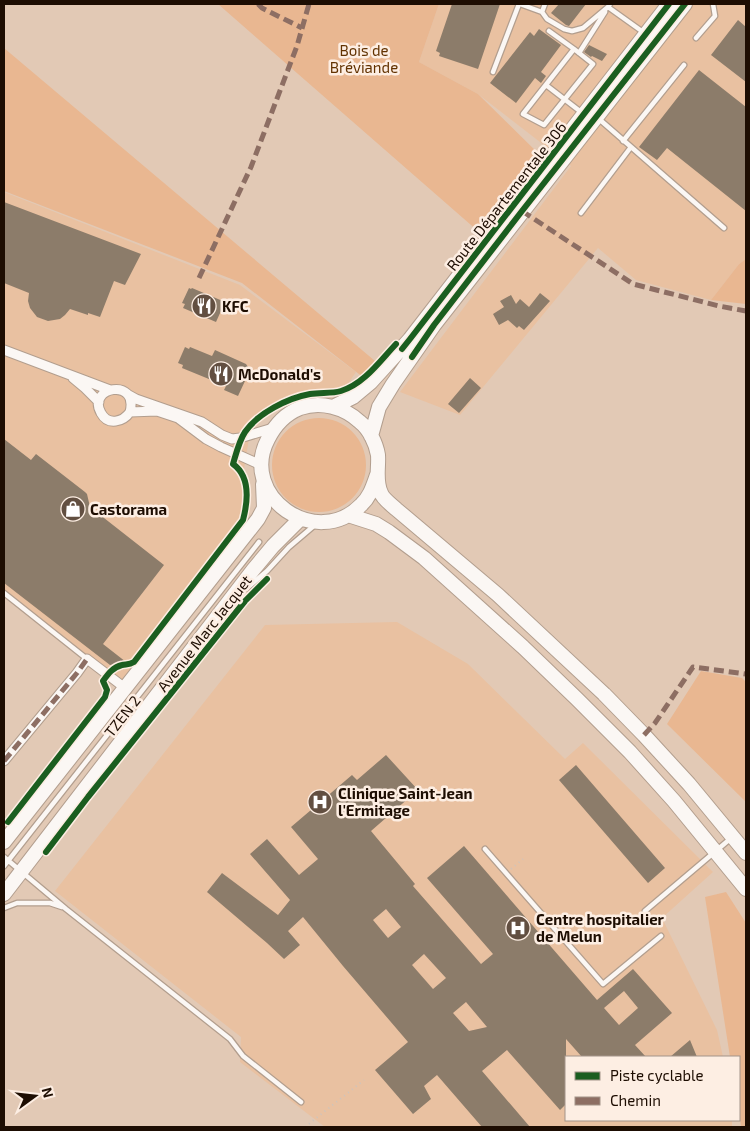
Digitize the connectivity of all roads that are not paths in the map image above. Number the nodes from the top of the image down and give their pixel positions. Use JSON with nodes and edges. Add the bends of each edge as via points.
{"nodes":[{"id":1,"x":519,"y":4,"type":"edge"},
{"id":2,"x":545,"y":4,"type":"edge"},
{"id":3,"x":670,"y":4,"type":"edge"},
{"id":4,"x":684,"y":4,"type":"edge"},
{"id":5,"x":713,"y":4,"type":"edge"},
{"id":6,"x":609,"y":5,"type":"edge"},
{"id":7,"x":542,"y":12,"type":"junction"},
{"id":8,"x":549,"y":31,"type":"dead end"},
{"id":9,"x":646,"y":34,"type":"junction"},
{"id":10,"x":696,"y":38,"type":"dead end"},
{"id":11,"x":574,"y":50,"type":"junction"},
{"id":12,"x":579,"y":53,"type":"junction"},
{"id":13,"x":684,"y":65,"type":"dead end"},
{"id":14,"x":493,"y":72,"type":"dead end"},
{"id":15,"x":546,"y":85,"type":"junction"},
{"id":16,"x":564,"y":99,"type":"junction"},
{"id":17,"x":590,"y":116,"type":"junction"},
{"id":18,"x":623,"y":141,"type":"junction"},
{"id":19,"x":631,"y":147,"type":"junction"},
{"id":20,"x":581,"y":213,"type":"dead end"},
{"id":21,"x":724,"y":228,"type":"dead end"},
{"id":22,"x":4,"y":350,"type":"edge"},
{"id":23,"x":407,"y":353,"type":"junction"},
{"id":24,"x":60,"y":371,"type":"junction"},
{"id":25,"x":110,"y":390,"type":"junction"},
{"id":26,"x":126,"y":394,"type":"junction"},
{"id":27,"x":99,"y":402,"type":"junction"},
{"id":28,"x":333,"y":407,"type":"junction"},
{"id":29,"x":130,"y":412,"type":"junction"},
{"id":30,"x":273,"y":428,"type":"junction"},
{"id":31,"x":371,"y":436,"type":"junction"},
{"id":32,"x":262,"y":471,"type":"junction"},
{"id":33,"x":377,"y":475,"type":"junction"},
{"id":34,"x":348,"y":515,"type":"junction"},
{"id":35,"x":300,"y":519,"type":"junction"},
{"id":36,"x":319,"y":522,"type":"junction"},
{"id":37,"x":259,"y":542,"type":"dead end"},
{"id":38,"x":4,"y":593,"type":"edge"},
{"id":39,"x":229,"y":604,"type":"junction"},
{"id":40,"x":87,"y":660,"type":"junction"},
{"id":41,"x":125,"y":688,"type":"junction"},
{"id":42,"x":4,"y":761,"type":"edge"},
{"id":43,"x":734,"y":837,"type":"junction"},
{"id":44,"x":4,"y":842,"type":"edge"},
{"id":45,"x":485,"y":848,"type":"dead end"},
{"id":46,"x":716,"y":851,"type":"junction"},
{"id":47,"x":746,"y":853,"type":"edge"},
{"id":48,"x":4,"y":858,"type":"edge"},
{"id":49,"x":4,"y":866,"type":"edge"},
{"id":50,"x":21,"y":871,"type":"junction"},
{"id":51,"x":746,"y":889,"type":"edge"},
{"id":52,"x":4,"y":894,"type":"edge"},
{"id":53,"x":4,"y":908,"type":"edge"},
{"id":54,"x":66,"y":909,"type":"junction"},
{"id":55,"x":645,"y":911,"type":"dead end"},
{"id":56,"x":661,"y":936,"type":"dead end"},
{"id":57,"x":301,"y":1102,"type":"dead end"}],
"edges":[{"from":1,"to":7,"type":"lane"},
{"from":1,"to":14,"type":"lane"},
{"from":2,"to":7,"type":"lane"},
{"from":3,"to":9,"type":"main road","name":"Route Départementale 306"},
{"from":4,"to":17,"type":"main road","name":"Route Départementale 306"},
{"from":5,"to":10,"type":"lane","via":[[715,16]]},
{"from":6,"to":7,"type":"lane","via":[[584,28],[572,31],[547,20]]},
{"from":6,"to":9,"type":"lane"},
{"from":6,"to":12,"type":"lane"},
{"from":8,"to":11,"type":"lane"},
{"from":9,"to":17,"type":"main road","name":"Route Départementale 306"},
{"from":11,"to":12,"type":"lane"},
{"from":11,"to":15,"type":"lane"},
{"from":12,"to":16,"type":"lane","via":[[593,64]]},
{"from":13,"to":18,"type":"lane"},
{"from":15,"to":16,"type":"lane"},
{"from":15,"to":16,"type":"lane","via":[[523,114],[544,125]]},
{"from":16,"to":17,"type":"lane"},
{"from":17,"to":18,"type":"lane"},
{"from":17,"to":23,"type":"main road","name":"Route Départementale 306","via":[[434,325]]},
{"from":18,"to":19,"type":"lane"},
{"from":19,"to":20,"type":"lane"},
{"from":19,"to":21,"type":"lane"},
{"from":22,"to":24,"type":"street"},
{"from":23,"to":28,"type":"main road","via":[[352,397]]},
{"from":23,"to":31,"type":"main road","via":[[379,407]]},
{"from":24,"to":25,"type":"street"},
{"from":24,"to":27,"type":"street","via":[[81,384]]},
{"from":25,"to":26,"type":"street","via":[[119,389]]},
{"from":25,"to":27,"type":"street"},
{"from":26,"to":29,"type":"street","via":[[131,402]]},
{"from":26,"to":30,"type":"street","via":[[202,422],[232,439]]},
{"from":27,"to":29,"type":"street","via":[[103,416],[112,421],[123,420]]},
{"from":28,"to":30,"type":"main road","via":[[316,405],[300,408]]},
{"from":28,"to":31,"type":"main road","via":[[362,422]]},
{"from":29,"to":32,"type":"street","via":[[157,411],[178,418]]},
{"from":30,"to":32,"type":"main road","via":[[264,446]]},
{"from":31,"to":33,"type":"main road","via":[[378,455]]},
{"from":32,"to":35,"type":"main road","via":[[276,502]]},
{"from":32,"to":41,"type":"main road","name":"Avenue Marc Jacquet","via":[[264,508],[258,519]]},
{"from":33,"to":34,"type":"main road","via":[[372,491],[362,505]]},
{"from":33,"to":43,"type":"main road","via":[[381,493],[396,509],[498,595],[604,694]]},
{"from":34,"to":36,"type":"main road","via":[[334,521]]},
{"from":34,"to":46,"type":"main road","via":[[376,524],[424,558],[523,647],[630,752]]},
{"from":35,"to":36,"type":"main road"},
{"from":35,"to":39,"type":"main road","name":"Avenue Marc Jacquet","via":[[273,546]]},
{"from":36,"to":39,"type":"lane"},
{"from":37,"to":49,"type":"lane","name":"TZEN 2"},
{"from":38,"to":40,"type":"lane"},
{"from":39,"to":50,"type":"main road","name":"Avenue Marc Jacquet"},
{"from":40,"to":41,"type":"street"},
{"from":40,"to":42,"type":"street"},
{"from":41,"to":44,"type":"main road","name":"Avenue Marc Jacquet"},
{"from":43,"to":46,"type":"lane"},
{"from":43,"to":47,"type":"main road"},
{"from":45,"to":56,"type":"lane","via":[[603,984]]},
{"from":46,"to":51,"type":"main road"},
{"from":46,"to":55,"type":"lane"},
{"from":48,"to":50,"type":"lane"},
{"from":50,"to":52,"type":"main road","name":"Avenue Marc Jacquet"},
{"from":50,"to":54,"type":"lane"},
{"from":53,"to":54,"type":"lane","via":[[17,903],[50,903]]},
{"from":54,"to":57,"type":"lane","via":[[230,1039],[242,1056]]}]}
